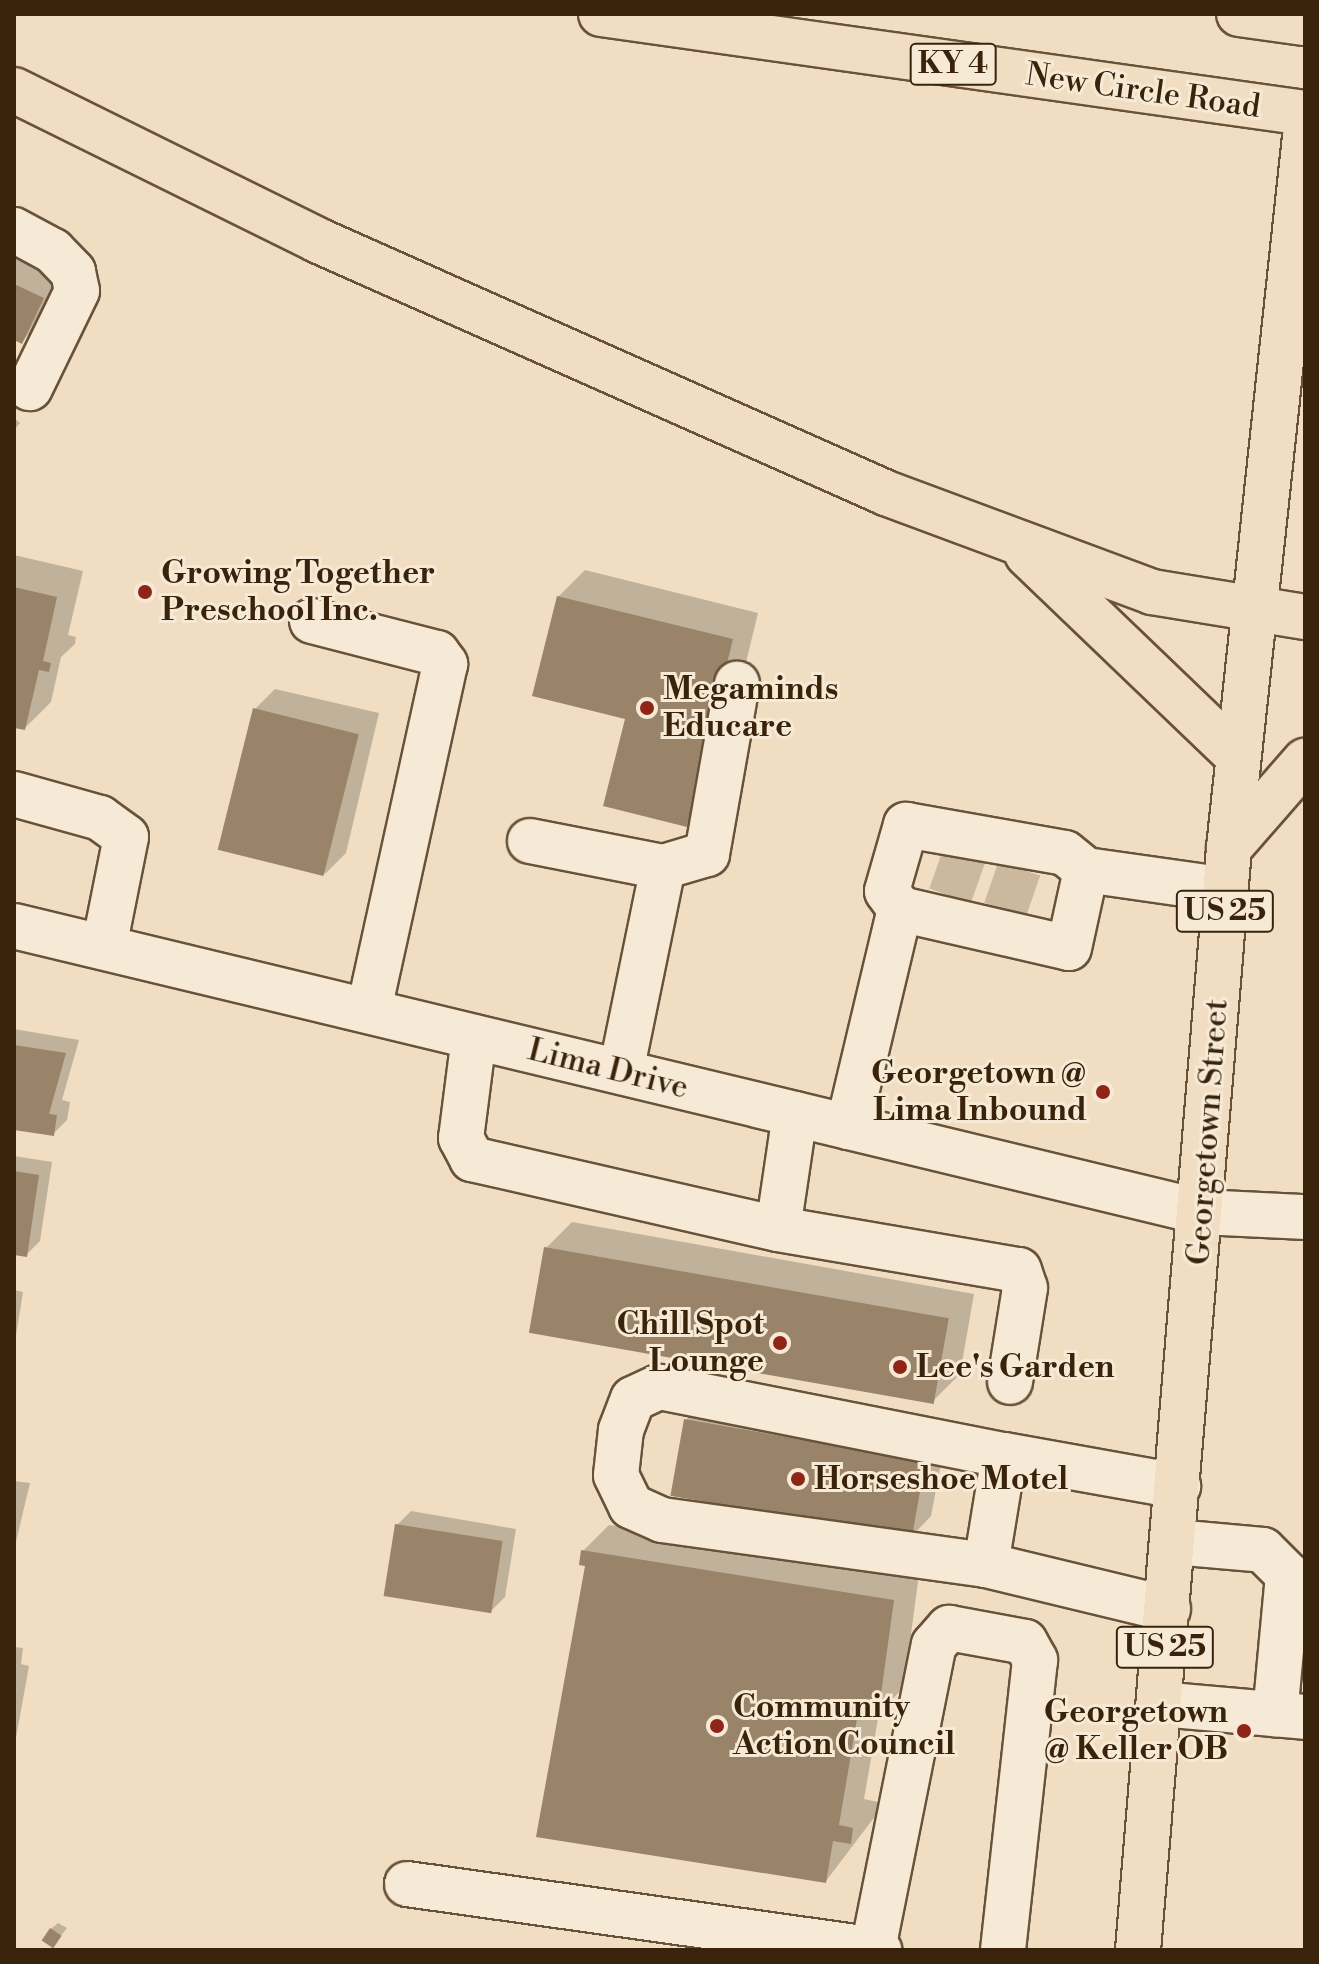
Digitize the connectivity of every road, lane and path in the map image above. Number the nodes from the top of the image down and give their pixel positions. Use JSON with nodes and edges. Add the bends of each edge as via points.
{"nodes":[{"id":1,"x":601,"y":14,"type":"edge"},
{"id":2,"x":1239,"y":14,"type":"edge"},
{"id":3,"x":1305,"y":23,"type":"edge"},
{"id":4,"x":14,"y":90,"type":"edge"},
{"id":5,"x":1305,"y":113,"type":"edge"},
{"id":6,"x":1305,"y":137,"type":"edge"},
{"id":7,"x":14,"y":230,"type":"edge"},
{"id":8,"x":30,"y":388,"type":"dead end"},
{"id":9,"x":1023,"y":549,"type":"junction"},
{"id":10,"x":1257,"y":612,"type":"junction"},
{"id":11,"x":1305,"y":617,"type":"edge"},
{"id":12,"x":312,"y":621,"type":"dead end"},
{"id":13,"x":737,"y":684,"type":"dead end"},
{"id":14,"x":1238,"y":756,"type":"junction"},
{"id":15,"x":1305,"y":761,"type":"edge"},
{"id":16,"x":14,"y":794,"type":"edge"},
{"id":17,"x":530,"y":841,"type":"dead end"},
{"id":18,"x":663,"y":867,"type":"junction"},
{"id":19,"x":1228,"y":869,"type":"junction"},
{"id":20,"x":1086,"y":870,"type":"junction"},
{"id":21,"x":900,"y":909,"type":"junction"},
{"id":22,"x":14,"y":926,"type":"edge"},
{"id":23,"x":104,"y":947,"type":"junction"},
{"id":24,"x":369,"y":1011,"type":"junction"},
{"id":25,"x":474,"y":1037,"type":"junction"},
{"id":26,"x":621,"y":1072,"type":"junction"},
{"id":27,"x":795,"y":1114,"type":"junction"},
{"id":28,"x":848,"y":1127,"type":"junction"},
{"id":29,"x":1202,"y":1212,"type":"junction"},
{"id":30,"x":1305,"y":1217,"type":"edge"},
{"id":31,"x":778,"y":1229,"type":"junction"},
{"id":32,"x":1010,"y":1382,"type":"dead end"},
{"id":33,"x":1004,"y":1455,"type":"junction"},
{"id":34,"x":1178,"y":1486,"type":"junction"},
{"id":35,"x":1174,"y":1542,"type":"junction"},
{"id":36,"x":986,"y":1565,"type":"junction"},
{"id":37,"x":1168,"y":1609,"type":"junction"},
{"id":38,"x":1160,"y":1704,"type":"junction"},
{"id":39,"x":1290,"y":1715,"type":"edge"},
{"id":40,"x":407,"y":1884,"type":"dead end"},
{"id":41,"x":873,"y":1949,"type":"edge"},
{"id":42,"x":879,"y":1950,"type":"edge"},
{"id":43,"x":1003,"y":1950,"type":"edge"},
{"id":44,"x":1138,"y":1950,"type":"edge"}],
"edges":[{"from":1,"to":5,"type":"main road","name":"New Circle Road","number":"KY 4"},
{"from":2,"to":3,"type":"main road"},
{"from":4,"to":9,"type":"main road","via":[[317,240]]},
{"from":6,"to":10,"type":"main road","name":"Georgetown Street","number":"US 25"},
{"from":7,"to":8,"type":"street","via":[[53,251],[73,272],[77,291]]},
{"from":9,"to":10,"type":"main road","via":[[1152,592]]},
{"from":9,"to":14,"type":"main road"},
{"from":10,"to":11,"type":"main road"},
{"from":10,"to":14,"type":"main road","name":"Georgetown Street","number":"US 25"},
{"from":12,"to":24,"type":"street","via":[[437,653],[445,664]]},
{"from":13,"to":18,"type":"street","via":[[707,854]]},
{"from":14,"to":19,"type":"main road","name":"Georgetown Street","number":"US 25"},
{"from":15,"to":19,"type":"main road"},
{"from":16,"to":23,"type":"street","via":[[100,818],[126,837]]},
{"from":17,"to":18,"type":"street"},
{"from":18,"to":26,"type":"street"},
{"from":19,"to":20,"type":"street"},
{"from":19,"to":29,"type":"main road","name":"Georgetown Street","number":"US 25"},
{"from":20,"to":21,"type":"street","via":[[1069,948],[1002,921],[947,907]]},
{"from":20,"to":21,"type":"street","via":[[1065,853],[1025,854],[906,825],[887,891]]},
{"from":21,"to":28,"type":"street"},
{"from":22,"to":23,"type":"street","name":"Lima Drive"},
{"from":23,"to":24,"type":"street","name":"Lima Drive"},
{"from":24,"to":25,"type":"street","name":"Lima Drive"},
{"from":25,"to":26,"type":"street","name":"Lima Drive"},
{"from":25,"to":31,"type":"street","via":[[461,1138],[472,1159]]},
{"from":26,"to":27,"type":"street","name":"Lima Drive"},
{"from":27,"to":28,"type":"street","name":"Lima Drive"},
{"from":27,"to":31,"type":"street"},
{"from":28,"to":29,"type":"street","name":"Lima Drive"},
{"from":29,"to":30,"type":"street","name":"Lima Drive"},
{"from":29,"to":34,"type":"main road","name":"Georgetown Street","number":"US 25"},
{"from":31,"to":32,"type":"street","via":[[1019,1270],[1025,1288]]},
{"from":33,"to":34,"type":"street"},
{"from":33,"to":36,"type":"street"},
{"from":33,"to":36,"type":"street","via":[[659,1387],[633,1399],[621,1430],[616,1475],[631,1506],[662,1520]]},
{"from":34,"to":35,"type":"main road","name":"Georgetown Street","number":"US 25"},
{"from":35,"to":37,"type":"main road","name":"Georgetown Street","number":"US 25"},
{"from":35,"to":39,"type":"street","via":[[1263,1550],[1288,1575]]},
{"from":36,"to":37,"type":"street"},
{"from":37,"to":38,"type":"main road","name":"Georgetown Street","number":"US 25"},
{"from":38,"to":39,"type":"street"},
{"from":38,"to":44,"type":"main road","name":"Georgetown Street","number":"US 25"},
{"from":40,"to":41,"type":"street"},
{"from":41,"to":42,"type":"street"},
{"from":41,"to":43,"type":"street","via":[[934,1645],[949,1628],[1025,1642],[1035,1660]]}]}
